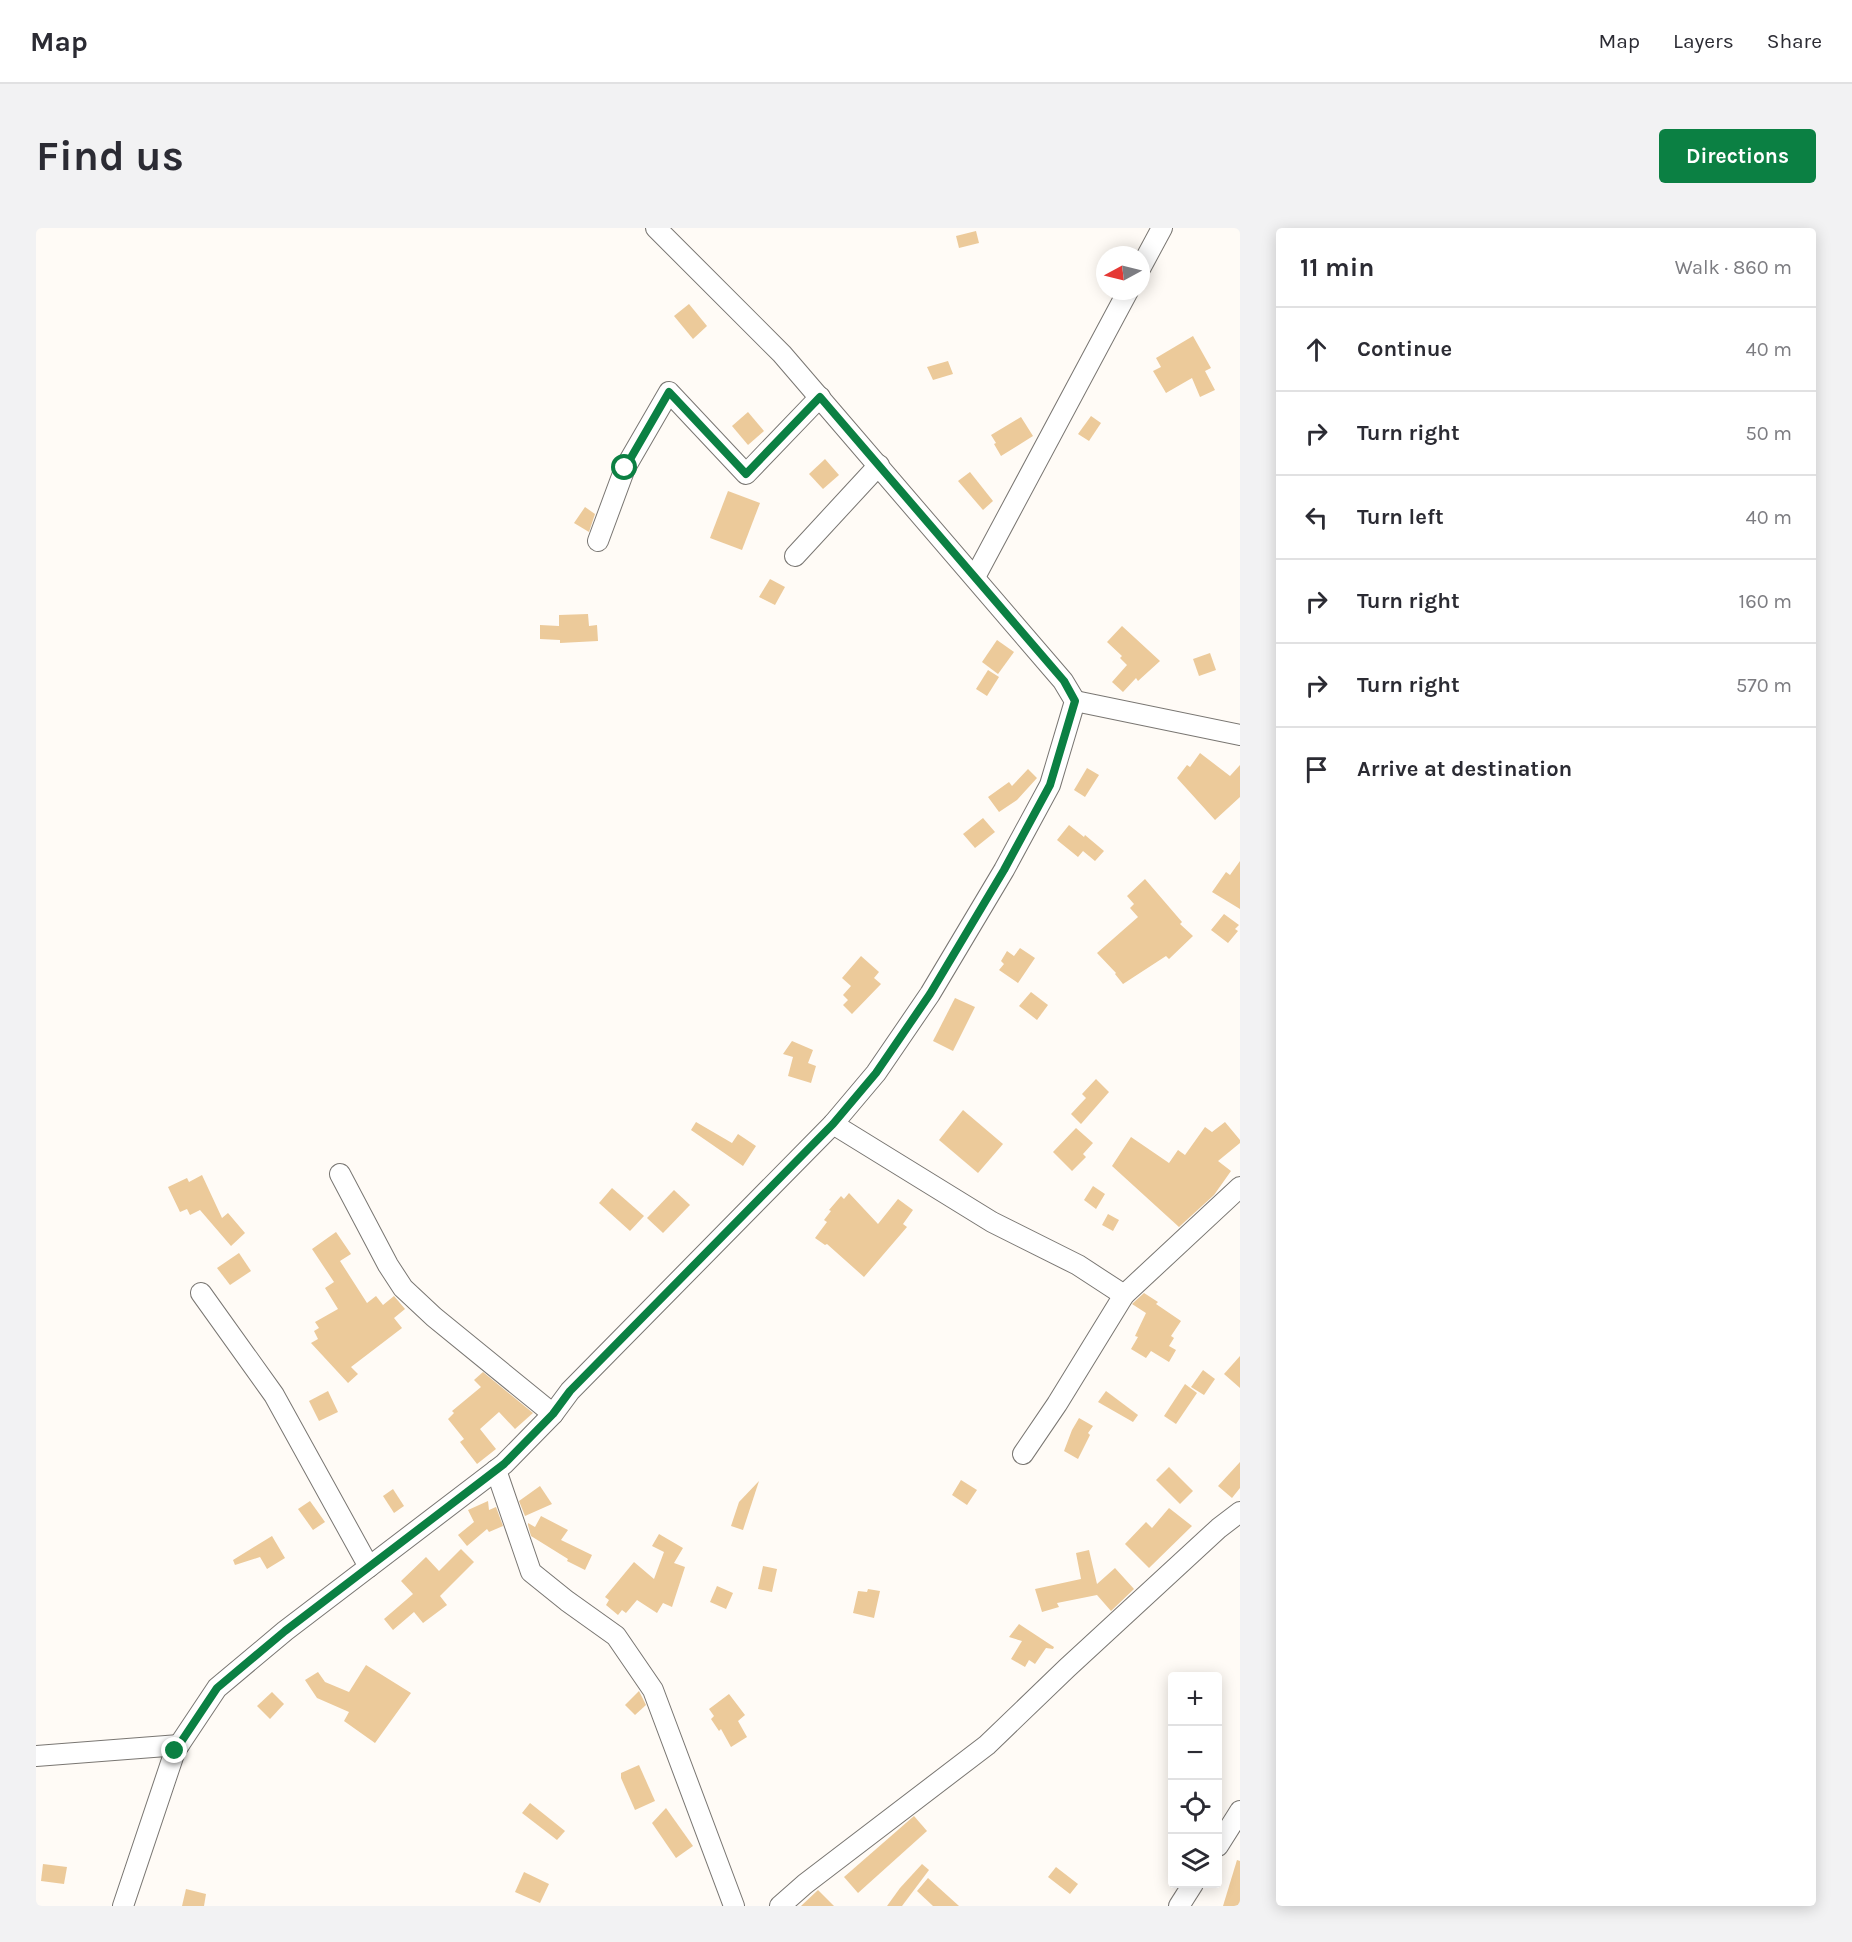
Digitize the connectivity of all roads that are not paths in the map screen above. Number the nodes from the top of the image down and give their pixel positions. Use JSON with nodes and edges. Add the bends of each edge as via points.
{"nodes":[{"id":1,"x":656,"y":228,"type":"edge"},
{"id":2,"x":1162,"y":228,"type":"edge"},
{"id":3,"x":1150,"y":250,"type":"edge"},
{"id":4,"x":1123,"y":300,"type":"edge"},
{"id":5,"x":820,"y":397,"type":"junction"},
{"id":6,"x":879,"y":465,"type":"junction"},
{"id":7,"x":598,"y":541,"type":"dead end"},
{"id":8,"x":795,"y":556,"type":"dead end"},
{"id":9,"x":975,"y":577,"type":"junction"},
{"id":10,"x":1075,"y":701,"type":"junction"},
{"id":11,"x":1240,"y":735,"type":"edge"},
{"id":12,"x":833,"y":1124,"type":"junction"},
{"id":13,"x":340,"y":1174,"type":"dead end"},
{"id":14,"x":1240,"y":1187,"type":"edge"},
{"id":15,"x":201,"y":1293,"type":"dead end"},
{"id":16,"x":1124,"y":1295,"type":"junction"},
{"id":17,"x":553,"y":1414,"type":"junction"},
{"id":18,"x":1023,"y":1454,"type":"dead end"},
{"id":19,"x":496,"y":1470,"type":"junction"},
{"id":20,"x":1240,"y":1512,"type":"edge"},
{"id":21,"x":369,"y":1568,"type":"junction"},
{"id":22,"x":179,"y":1745,"type":"junction"},
{"id":23,"x":36,"y":1756,"type":"edge"},
{"id":24,"x":1240,"y":1811,"type":"edge"},
{"id":25,"x":1228,"y":1837,"type":"edge"},
{"id":26,"x":1190,"y":1888,"type":"edge"},
{"id":27,"x":123,"y":1906,"type":"edge"},
{"id":28,"x":734,"y":1906,"type":"edge"},
{"id":29,"x":780,"y":1906,"type":"edge"},
{"id":30,"x":1179,"y":1906,"type":"edge"}],
"edges":[{"from":1,"to":5,"type":"street"},
{"from":2,"to":3,"type":"street"},
{"from":4,"to":9,"type":"street"},
{"from":5,"to":6,"type":"street"},
{"from":5,"to":7,"type":"street","via":[[746,474],[669,392],[625,468]]},
{"from":6,"to":8,"type":"street"},
{"from":6,"to":9,"type":"street"},
{"from":9,"to":10,"type":"street","via":[[1064,681]]},
{"from":10,"to":11,"type":"street"},
{"from":10,"to":12,"type":"street","via":[[1050,785],[1004,870],[930,994],[876,1073]]},
{"from":12,"to":16,"type":"street","via":[[992,1222],[1078,1265]]},
{"from":12,"to":17,"type":"street","via":[[570,1391]]},
{"from":13,"to":17,"type":"street","via":[[403,1288]]},
{"from":14,"to":16,"type":"street"},
{"from":15,"to":21,"type":"street","via":[[273,1395]]},
{"from":16,"to":18,"type":"street"},
{"from":17,"to":19,"type":"street"},
{"from":19,"to":21,"type":"street"},
{"from":19,"to":28,"type":"street","via":[[531,1572],[616,1635],[653,1690]]},
{"from":20,"to":29,"type":"street","via":[[987,1745]]},
{"from":21,"to":22,"type":"street","via":[[217,1688]]},
{"from":22,"to":23,"type":"street"},
{"from":22,"to":27,"type":"street"},
{"from":24,"to":25,"type":"street"},
{"from":26,"to":30,"type":"street"}]}
